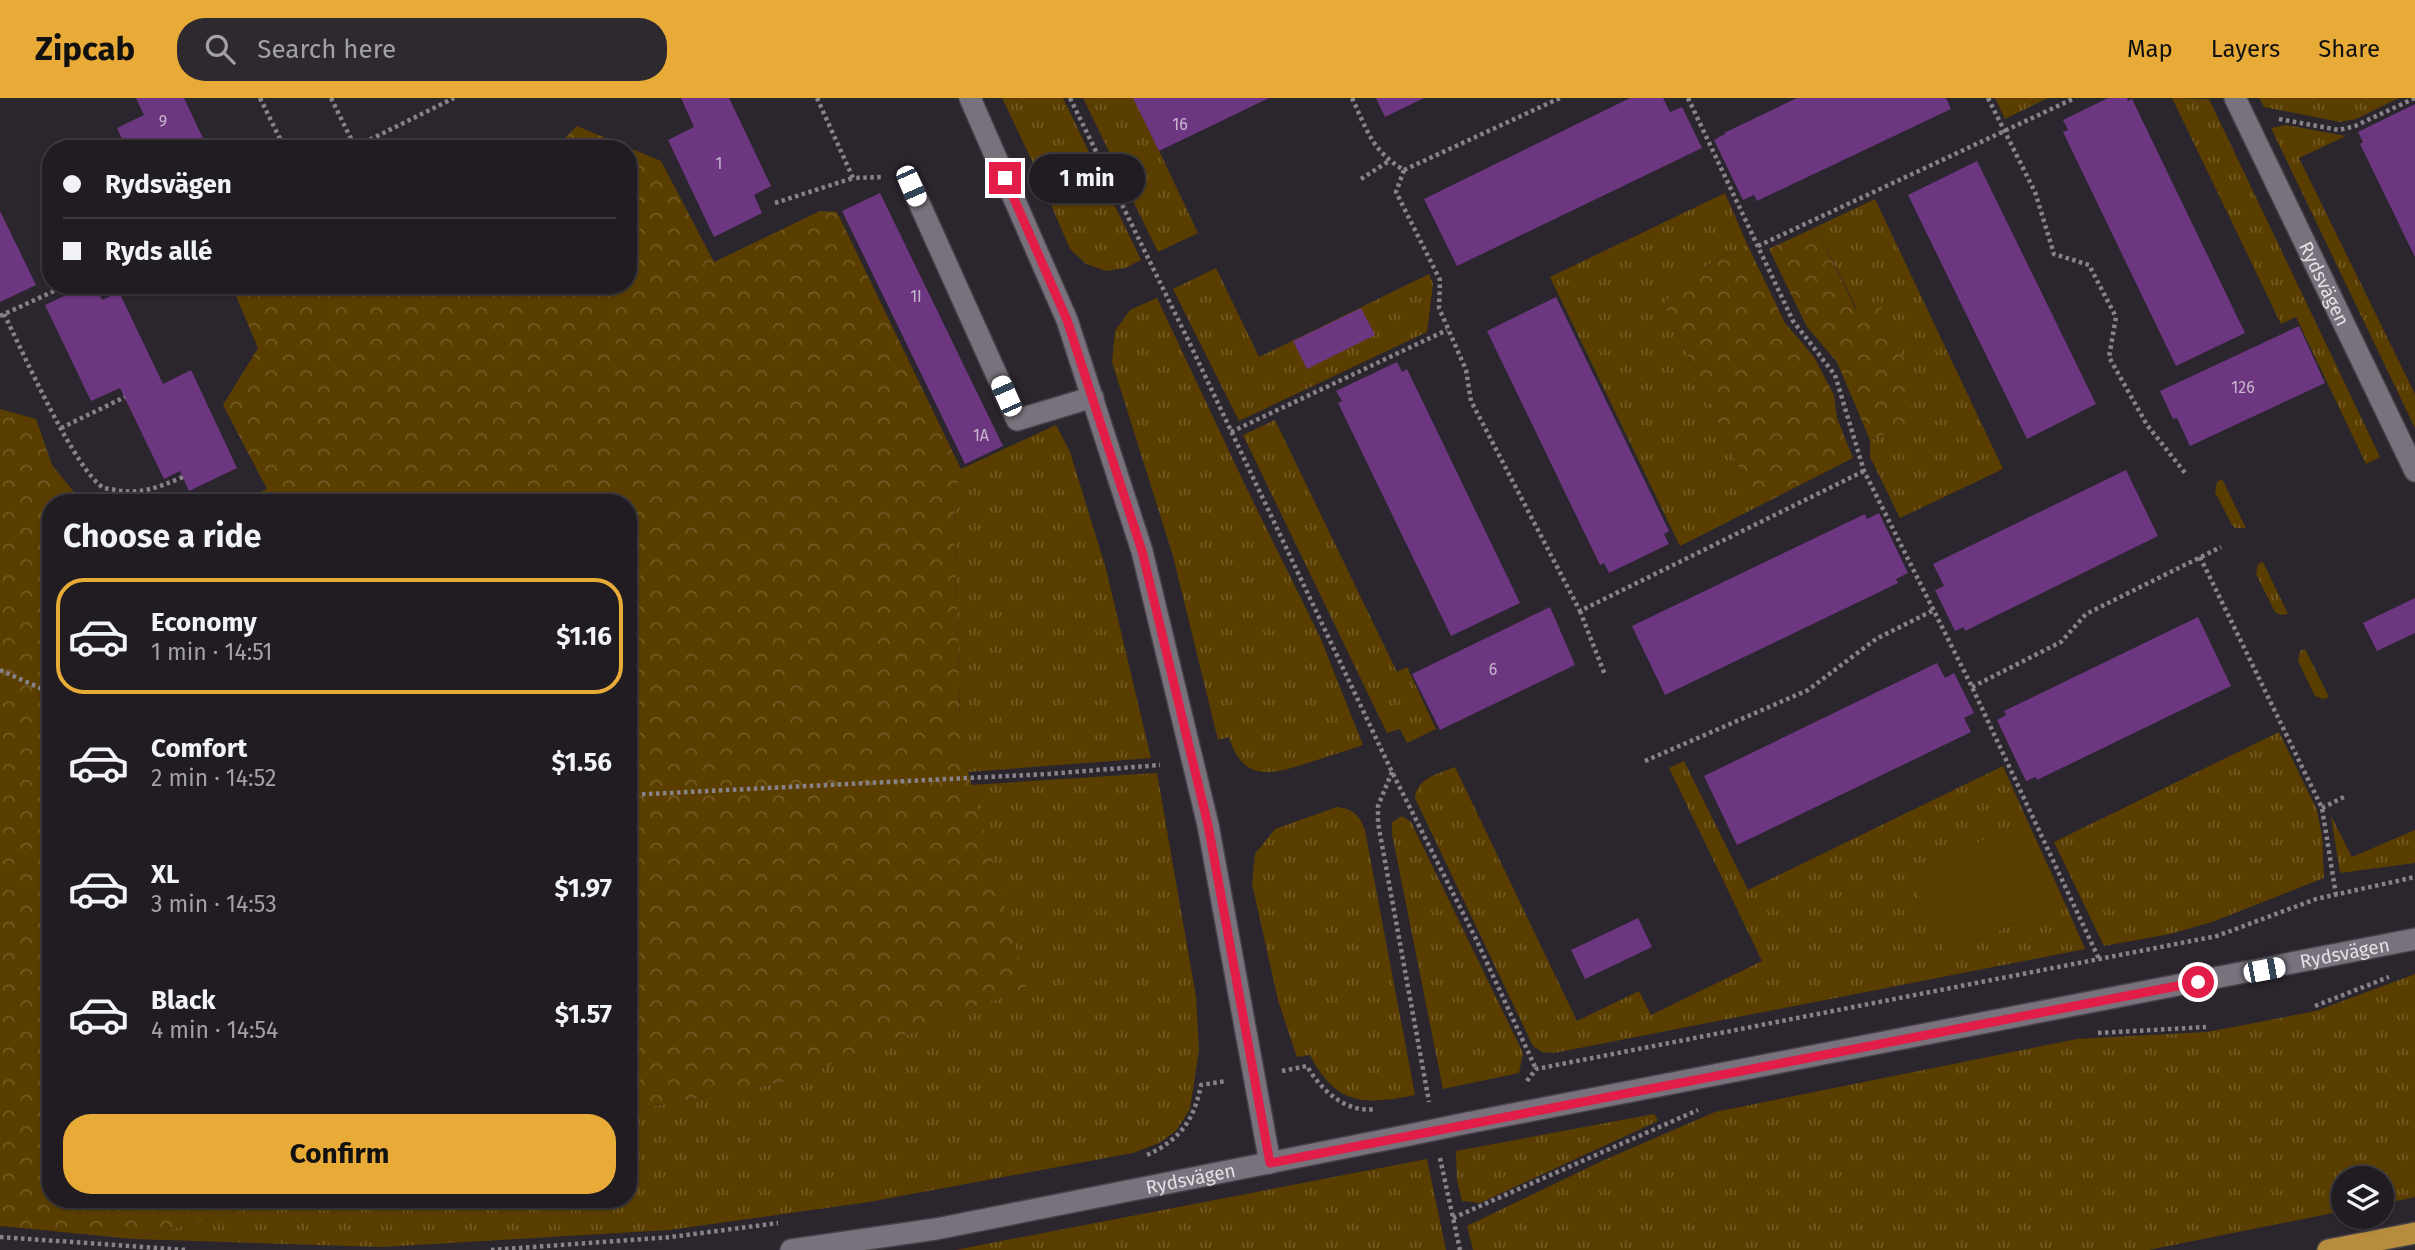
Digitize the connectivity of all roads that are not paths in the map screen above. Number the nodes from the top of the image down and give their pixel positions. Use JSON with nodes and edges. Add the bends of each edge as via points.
{"nodes":[{"id":1,"x":970,"y":98,"type":"edge"},
{"id":2,"x":2236,"y":101,"type":"edge"},
{"id":3,"x":911,"y":186,"type":"road end"},
{"id":4,"x":1093,"y":397,"type":"junction"},
{"id":5,"x":2415,"y":471,"type":"edge"},
{"id":6,"x":2415,"y":939,"type":"edge"},
{"id":7,"x":1270,"y":1163,"type":"junction"},
{"id":8,"x":2415,"y":1233,"type":"edge"},
{"id":9,"x":790,"y":1250,"type":"edge"},
{"id":10,"x":2328,"y":1250,"type":"edge"}],
"edges":[{"from":1,"to":4,"type":"street","via":[[1067,320]]},
{"from":2,"to":5,"type":"street","name":"Rydsvägen"},
{"from":3,"to":4,"type":"street","via":[[1017,420]]},
{"from":4,"to":7,"type":"street","via":[[1142,551],[1193,759]]},
{"from":6,"to":7,"type":"street","name":"Rydsvägen","bridge":true},
{"from":7,"to":9,"type":"street","name":"Rydsvägen","via":[[936,1229]]},
{"from":8,"to":10,"type":"highway"}]}
